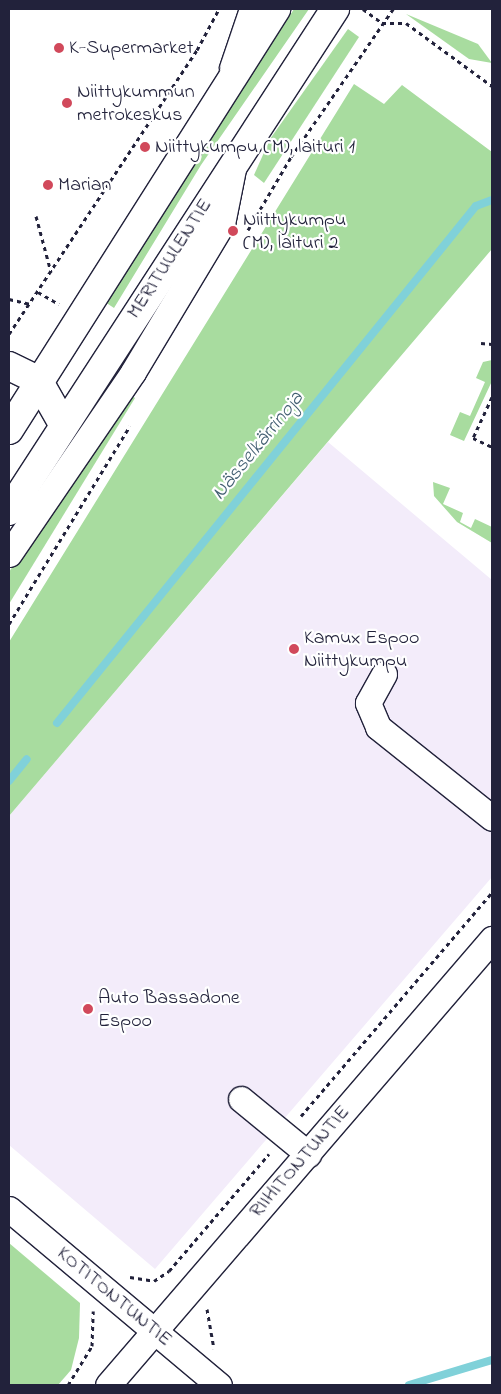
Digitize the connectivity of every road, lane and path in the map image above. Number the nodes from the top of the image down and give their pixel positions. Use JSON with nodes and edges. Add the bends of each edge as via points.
{"nodes":[{"id":1,"x":219,"y":9,"type":"edge"},
{"id":2,"x":252,"y":9,"type":"edge"},
{"id":3,"x":276,"y":9,"type":"edge"},
{"id":4,"x":335,"y":9,"type":"edge"},
{"id":5,"x":363,"y":9,"type":"edge"},
{"id":6,"x":393,"y":9,"type":"edge"},
{"id":7,"x":382,"y":23,"type":"junction"},
{"id":8,"x":227,"y":83,"type":"junction"},
{"id":9,"x":492,"y":86,"type":"edge"},
{"id":10,"x":235,"y":158,"type":"junction"},
{"id":11,"x":36,"y":216,"type":"dead end"},
{"id":12,"x":243,"y":238,"type":"dead end"},
{"id":13,"x":51,"y":272,"type":"junction"},
{"id":14,"x":9,"y":299,"type":"edge"},
{"id":15,"x":30,"y":304,"type":"junction"},
{"id":16,"x":167,"y":314,"type":"junction"},
{"id":17,"x":126,"y":326,"type":"junction"},
{"id":18,"x":9,"y":334,"type":"edge"},
{"id":19,"x":481,"y":343,"type":"dead end"},
{"id":20,"x":492,"y":344,"type":"edge"},
{"id":21,"x":9,"y":366,"type":"edge"},
{"id":22,"x":38,"y":380,"type":"junction"},
{"id":23,"x":492,"y":397,"type":"edge"},
{"id":24,"x":11,"y":422,"type":"edge"},
{"id":25,"x":131,"y":423,"type":"dead end"},
{"id":26,"x":63,"y":424,"type":"junction"},
{"id":27,"x":492,"y":447,"type":"edge"},
{"id":28,"x":9,"y":511,"type":"edge"},
{"id":29,"x":9,"y":554,"type":"edge"},
{"id":30,"x":9,"y":624,"type":"edge"},
{"id":31,"x":384,"y":674,"type":"dead end"},
{"id":32,"x":492,"y":818,"type":"edge"},
{"id":33,"x":492,"y":892,"type":"edge"},
{"id":34,"x":492,"y":939,"type":"edge"},
{"id":35,"x":241,"y":1099,"type":"dead end"},
{"id":36,"x":285,"y":1135,"type":"junction"},
{"id":37,"x":308,"y":1154,"type":"junction"},
{"id":38,"x":9,"y":1209,"type":"edge"},
{"id":39,"x":191,"y":1290,"type":"junction"},
{"id":40,"x":108,"y":1293,"type":"junction"},
{"id":41,"x":155,"y":1331,"type":"junction"},
{"id":42,"x":216,"y":1354,"type":"dead end"},
{"id":43,"x":68,"y":1385,"type":"edge"},
{"id":44,"x":108,"y":1385,"type":"edge"},
{"id":45,"x":161,"y":1385,"type":"edge"},
{"id":46,"x":169,"y":1385,"type":"edge"},
{"id":47,"x":219,"y":1385,"type":"edge"}],
"edges":[{"from":1,"to":13,"type":"path","via":[[197,50]]},
{"from":2,"to":8,"type":"street"},
{"from":3,"to":8,"type":"main road"},
{"from":4,"to":10,"type":"main road","name":"MERITUULENTIE"},
{"from":5,"to":7,"type":"path"},
{"from":6,"to":7,"type":"path"},
{"from":7,"to":9,"type":"path","via":[[406,23]]},
{"from":7,"to":12,"type":"path","via":[[291,156]]},
{"from":8,"to":22,"type":"main road"},
{"from":10,"to":16,"type":"street","via":[[222,224]]},
{"from":10,"to":17,"type":"main road","name":"MERITUULENTIE"},
{"from":11,"to":13,"type":"path"},
{"from":13,"to":15,"type":"path"},
{"from":14,"to":15,"type":"path"},
{"from":15,"to":18,"type":"path"},
{"from":16,"to":17,"type":"street"},
{"from":16,"to":29,"type":"street","via":[[93,434]]},
{"from":17,"to":26,"type":"main road","name":"MERITUULENTIE"},
{"from":19,"to":20,"type":"path"},
{"from":21,"to":22,"type":"main road"},
{"from":22,"to":24,"type":"main road"},
{"from":22,"to":26,"type":"main road"},
{"from":23,"to":27,"type":"path","via":[[473,438]]},
{"from":24,"to":26,"type":"main road"},
{"from":25,"to":30,"type":"path"},
{"from":26,"to":28,"type":"main road","name":"MERITUULENTIE"},
{"from":31,"to":32,"type":"street","via":[[368,703],[378,727]]},
{"from":33,"to":36,"type":"path"},
{"from":34,"to":37,"type":"street","name":"RIIHITONTUNTIE"},
{"from":35,"to":36,"type":"street"},
{"from":36,"to":37,"type":"street"},
{"from":36,"to":39,"type":"path","via":[[169,1270]]},
{"from":37,"to":39,"type":"street","name":"RIIHITONTUNTIE"},
{"from":38,"to":40,"type":"street","name":"KOTITONTUNTIE"},
{"from":39,"to":41,"type":"street","name":"RIIHITONTUNTIE"},
{"from":39,"to":42,"type":"path","via":[[206,1303]]},
{"from":40,"to":41,"type":"street","name":"KOTITONTUNTIE"},
{"from":40,"to":43,"type":"path","via":[[92,1312],[92,1346]]},
{"from":41,"to":44,"type":"street","name":"RIIHITONTUNTIE"},
{"from":41,"to":47,"type":"street","name":"KOTITONTUNTIE"},
{"from":45,"to":46,"type":"path"}]}
